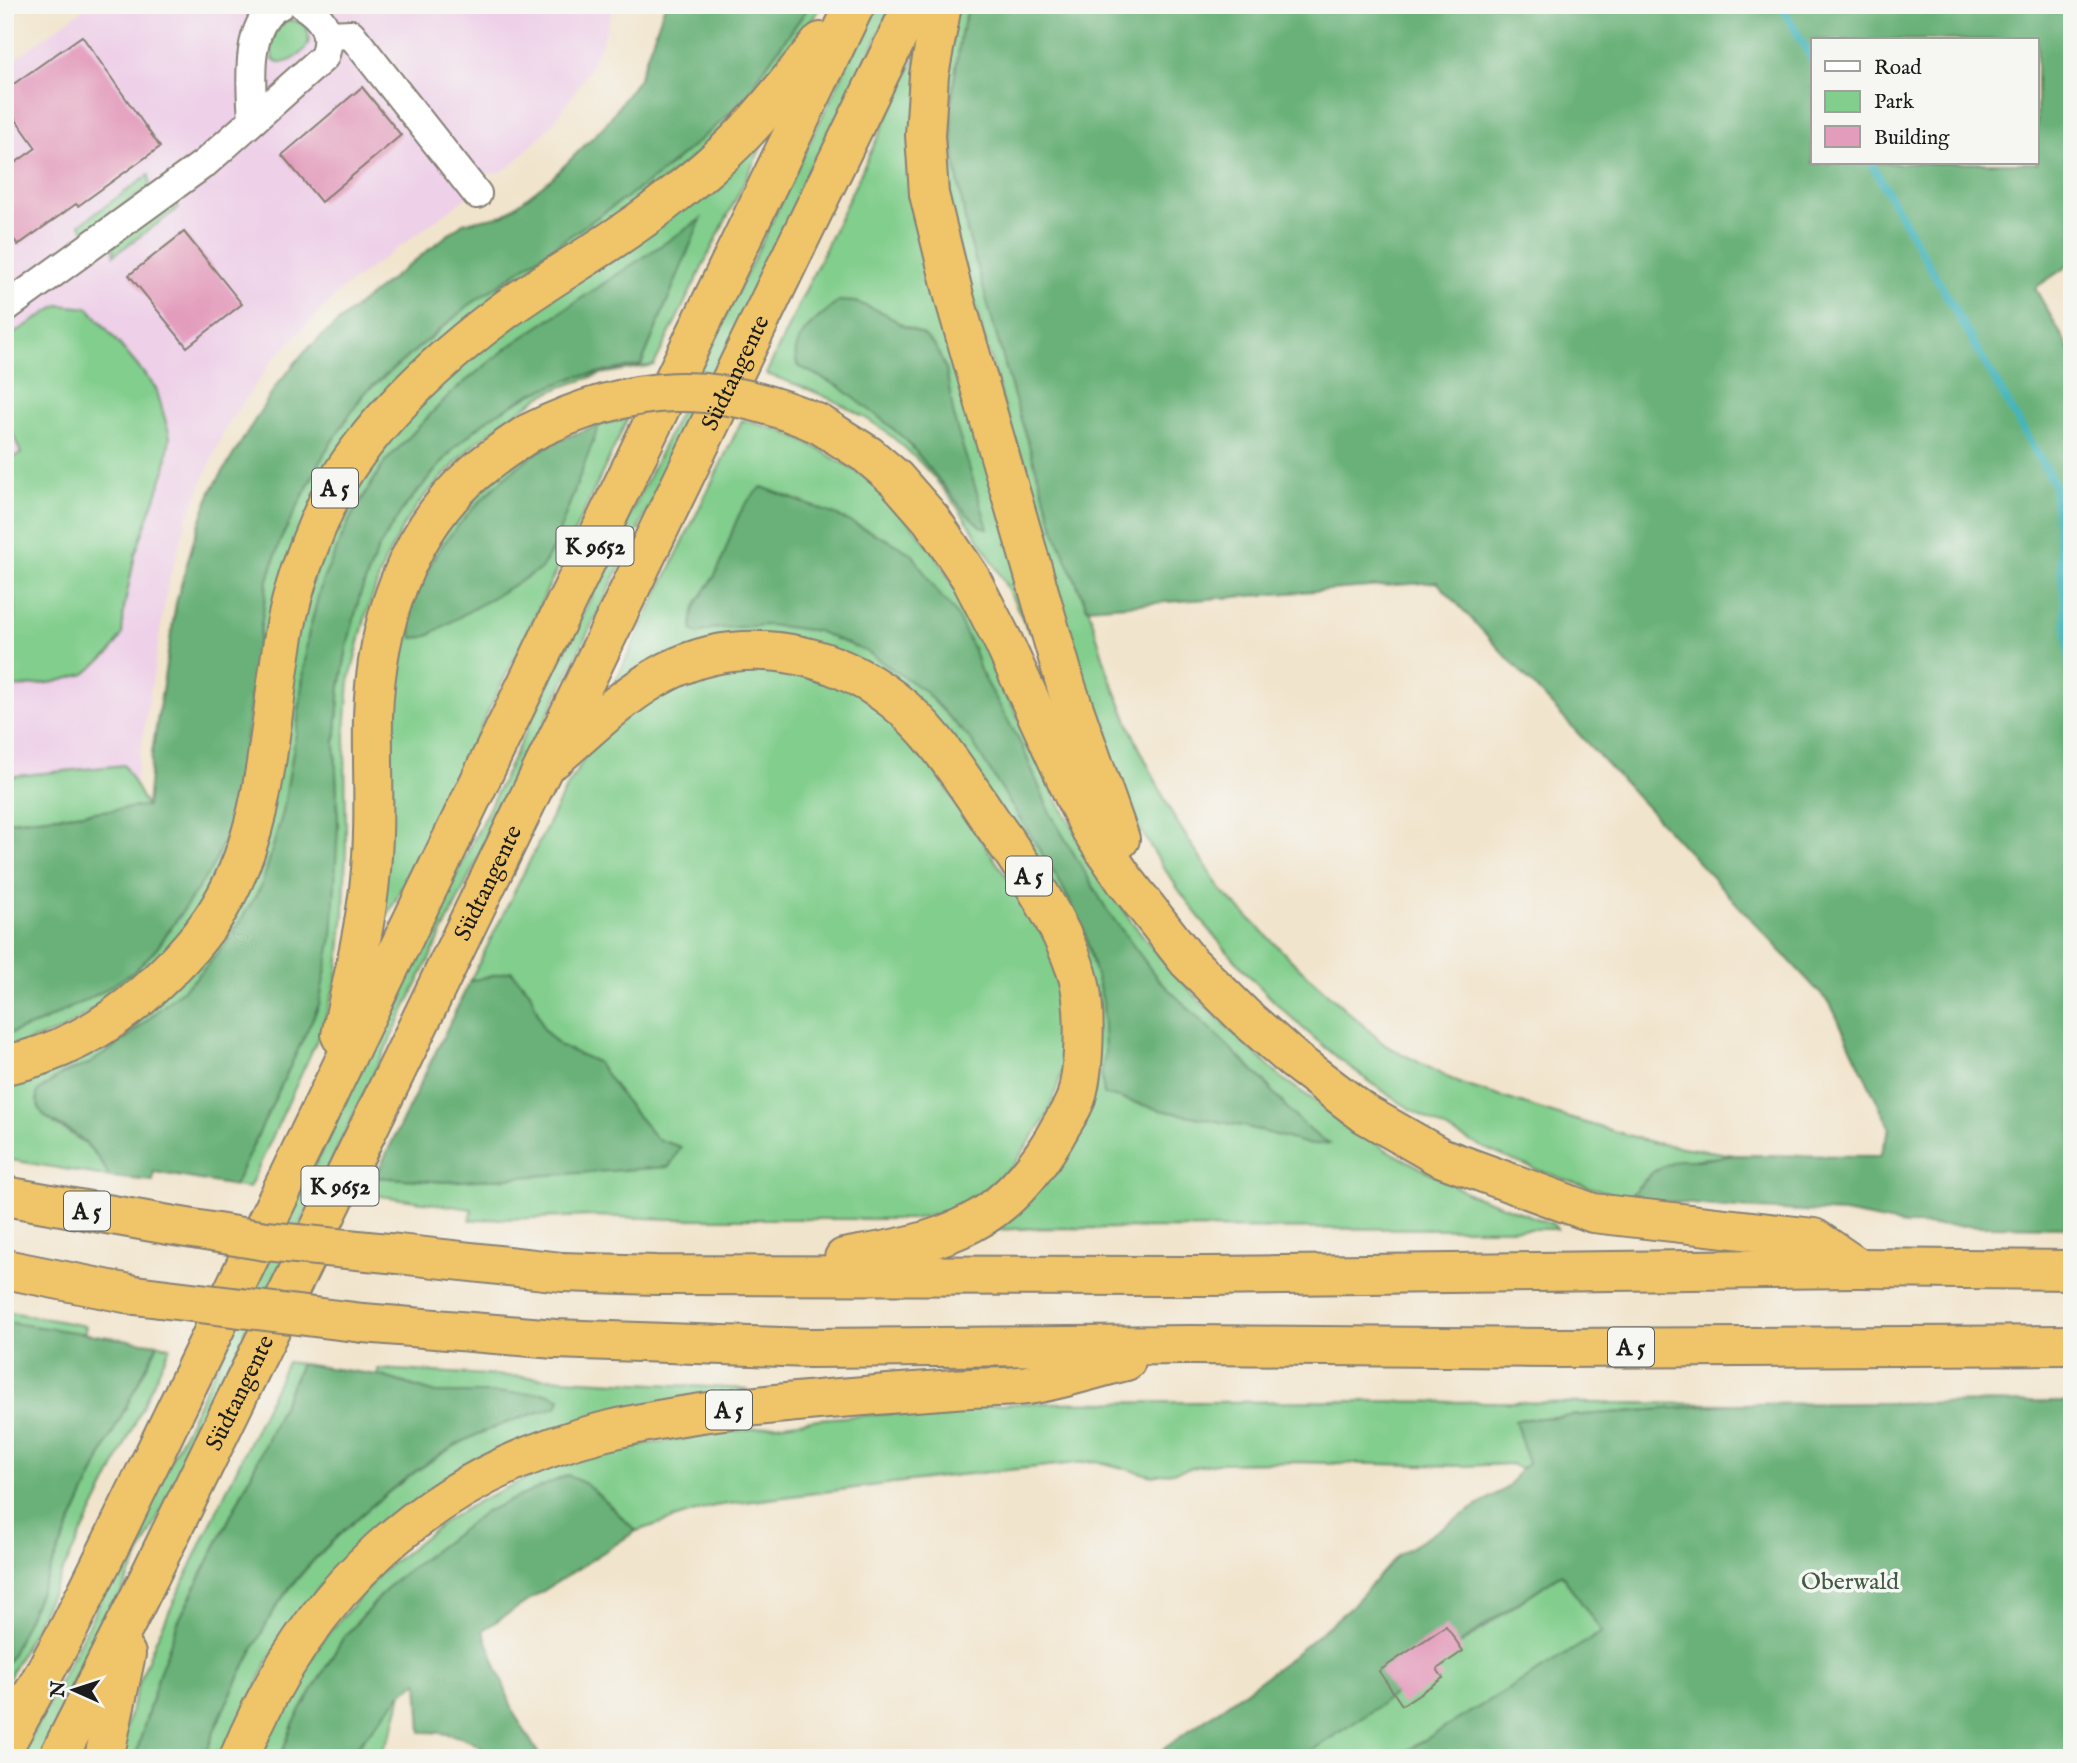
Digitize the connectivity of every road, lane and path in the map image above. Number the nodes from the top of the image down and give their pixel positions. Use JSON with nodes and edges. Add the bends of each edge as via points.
{"nodes":[{"id":1,"x":279,"y":5,"type":"edge"},
{"id":2,"x":303,"y":5,"type":"edge"},
{"id":3,"x":853,"y":5,"type":"edge"},
{"id":4,"x":913,"y":5,"type":"edge"},
{"id":5,"x":942,"y":5,"type":"edge"},
{"id":6,"x":328,"y":35,"type":"junction"},
{"id":7,"x":253,"y":120,"type":"junction"},
{"id":8,"x":477,"y":194,"type":"dead end"},
{"id":9,"x":5,"y":308,"type":"edge"},
{"id":10,"x":542,"y":769,"type":"junction"},
{"id":11,"x":1149,"y":909,"type":"junction"},
{"id":12,"x":5,"y":1065,"type":"edge"},
{"id":13,"x":331,"y":1086,"type":"junction"},
{"id":14,"x":5,"y":1196,"type":"edge"},
{"id":15,"x":1858,"y":1268,"type":"junction"},
{"id":16,"x":5,"y":1269,"type":"edge"},
{"id":17,"x":2072,"y":1269,"type":"edge"},
{"id":18,"x":754,"y":1275,"type":"junction"},
{"id":19,"x":1190,"y":1345,"type":"junction"},
{"id":20,"x":2072,"y":1345,"type":"edge"},
{"id":21,"x":137,"y":1602,"type":"junction"},
{"id":22,"x":5,"y":1745,"type":"edge"},
{"id":23,"x":58,"y":1758,"type":"edge"},
{"id":24,"x":104,"y":1758,"type":"edge"},
{"id":25,"x":239,"y":1758,"type":"edge"}],
"edges":[{"from":1,"to":7,"type":"street","via":[[258,27],[251,73]]},
{"from":2,"to":6,"type":"street","via":[[326,26]]},
{"from":3,"to":12,"type":"highway","number":"A 5","via":[[716,161],[652,211],[502,313],[434,369],[364,443],[337,484],[295,585],[265,778],[241,865],[221,905],[190,949],[120,1016],[79,1039]]},
{"from":3,"to":13,"type":"highway","name":"Südtangente","number":"K 9652"},
{"from":4,"to":10,"type":"highway","name":"Südtangente","number":"K 9652"},
{"from":5,"to":11,"type":"highway","via":[[928,87],[929,194],[1067,689],[1108,811]]},
{"from":6,"to":7,"type":"street","via":[[324,57]]},
{"from":6,"to":8,"type":"street","via":[[351,34]]},
{"from":7,"to":9,"type":"street","via":[[205,163]]},
{"from":10,"to":18,"type":"highway","number":"A 5","via":[[655,676],[699,657],[775,651],[810,657],[844,668],[877,688],[933,738],[1024,868],[1054,920],[1077,975],[1084,1037],[1076,1099],[1050,1147],[1018,1189],[973,1223],[922,1243]]},
{"from":10,"to":21,"type":"highway","name":"Südtangente","number":"K 9652"},
{"from":11,"to":13,"type":"highway","number":"K 9652","bridge":true,"via":[[1091,830],[1003,641],[953,550],[896,478],[818,424],[737,396],[685,391],[616,399],[529,433],[473,474],[447,501],[414,551],[392,601],[375,684],[370,880]]},
{"from":11,"to":15,"type":"highway","via":[[1188,961],[1294,1060],[1365,1114],[1440,1157],[1593,1213],[1814,1238]]},
{"from":13,"to":22,"type":"highway","name":"Südtangente","number":"K 9652","via":[[76,1615]]},
{"from":14,"to":18,"type":"highway","number":"A 5","bridge":true,"via":[[266,1241],[562,1272]]},
{"from":15,"to":17,"type":"highway","number":"A 5"},
{"from":15,"to":18,"type":"highway","number":"A 5","via":[[1209,1276]]},
{"from":16,"to":19,"type":"highway","number":"A 5","bridge":true,"via":[[135,1295],[363,1323],[555,1339],[810,1348]]},
{"from":19,"to":20,"type":"highway","number":"A 5"},
{"from":19,"to":25,"type":"highway","number":"A 5","via":[[1028,1385],[793,1402],[666,1419],[600,1433],[514,1463],[431,1509],[356,1572],[321,1611],[282,1668]]},
{"from":21,"to":23,"type":"highway","name":"Südtangente","number":"K 9652"},
{"from":21,"to":24,"type":"highway","number":"K 9652"}]}
